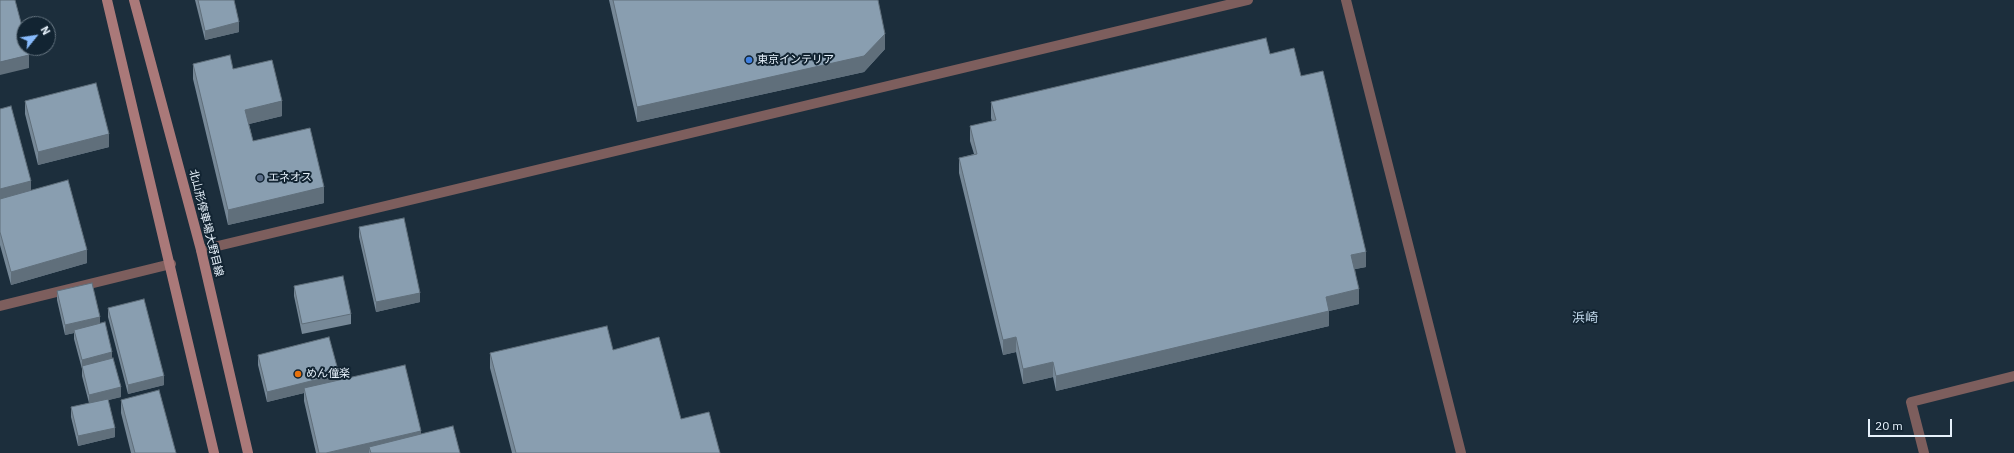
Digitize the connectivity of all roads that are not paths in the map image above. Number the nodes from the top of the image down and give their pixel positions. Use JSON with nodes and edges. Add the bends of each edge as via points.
{"nodes":[{"id":1,"x":107,"y":0,"type":"edge"},
{"id":2,"x":134,"y":0,"type":"edge"},
{"id":3,"x":1248,"y":0,"type":"edge"},
{"id":4,"x":1346,"y":0,"type":"edge"},
{"id":5,"x":201,"y":250,"type":"junction"},
{"id":6,"x":171,"y":264,"type":"junction"},
{"id":7,"x":0,"y":306,"type":"edge"},
{"id":8,"x":2014,"y":376,"type":"edge"},
{"id":9,"x":214,"y":453,"type":"edge"},
{"id":10,"x":248,"y":453,"type":"edge"},
{"id":11,"x":1461,"y":453,"type":"edge"},
{"id":12,"x":1924,"y":453,"type":"edge"}],
"edges":[{"from":1,"to":6,"type":"main road"},
{"from":2,"to":5,"type":"main road","name":"北山形停車場大野目線"},
{"from":3,"to":5,"type":"street"},
{"from":4,"to":11,"type":"street"},
{"from":5,"to":10,"type":"main road","name":"北山形停車場大野目線"},
{"from":6,"to":7,"type":"street"},
{"from":6,"to":9,"type":"main road"},
{"from":8,"to":12,"type":"street","via":[[1911,402]]}]}
